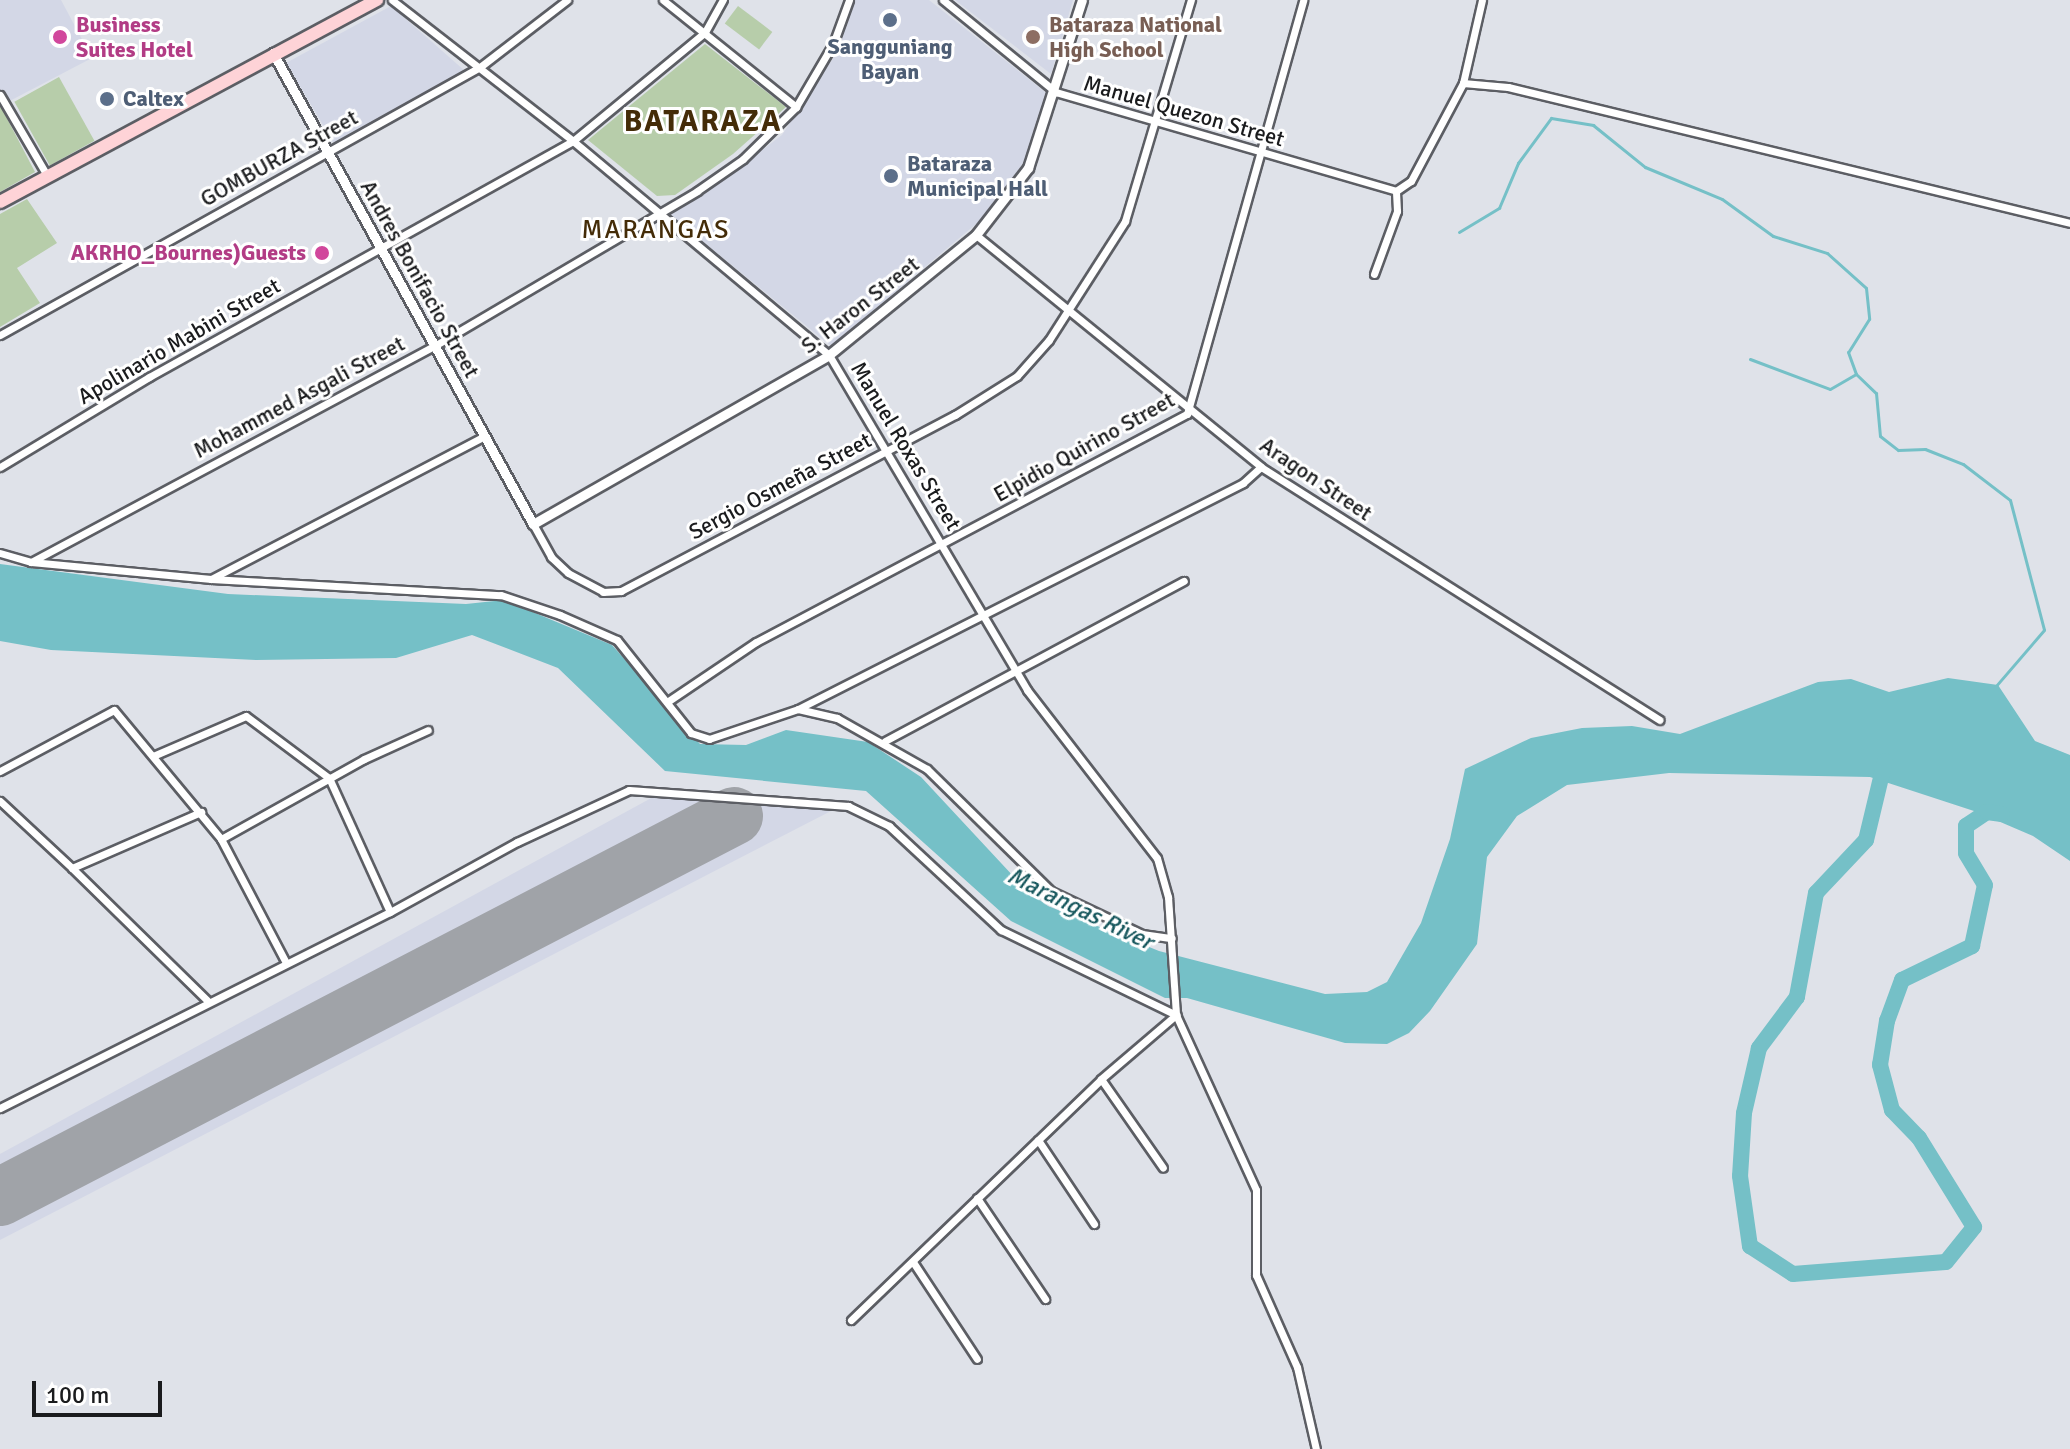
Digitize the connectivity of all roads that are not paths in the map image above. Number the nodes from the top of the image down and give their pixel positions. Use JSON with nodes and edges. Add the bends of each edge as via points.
{"nodes":[{"id":1,"x":377,"y":0,"type":"edge"},
{"id":2,"x":392,"y":0,"type":"edge"},
{"id":3,"x":567,"y":0,"type":"edge"},
{"id":4,"x":663,"y":0,"type":"edge"},
{"id":5,"x":723,"y":0,"type":"edge"},
{"id":6,"x":849,"y":0,"type":"edge"},
{"id":7,"x":943,"y":0,"type":"edge"},
{"id":8,"x":1082,"y":0,"type":"edge"},
{"id":9,"x":1191,"y":0,"type":"edge"},
{"id":10,"x":1303,"y":0,"type":"edge"},
{"id":11,"x":1482,"y":0,"type":"edge"},
{"id":12,"x":705,"y":32,"type":"junction"},
{"id":13,"x":273,"y":53,"type":"junction"},
{"id":14,"x":480,"y":67,"type":"junction"},
{"id":15,"x":1463,"y":83,"type":"junction"},
{"id":16,"x":1056,"y":92,"type":"junction"},
{"id":17,"x":0,"y":95,"type":"edge"},
{"id":18,"x":796,"y":107,"type":"junction"},
{"id":19,"x":1155,"y":123,"type":"junction"},
{"id":20,"x":573,"y":141,"type":"junction"},
{"id":21,"x":1258,"y":151,"type":"junction"},
{"id":22,"x":328,"y":152,"type":"junction"},
{"id":23,"x":48,"y":177,"type":"junction"},
{"id":24,"x":1396,"y":191,"type":"junction"},
{"id":25,"x":0,"y":202,"type":"edge"},
{"id":26,"x":659,"y":212,"type":"junction"},
{"id":27,"x":2070,"y":223,"type":"edge"},
{"id":28,"x":976,"y":235,"type":"junction"},
{"id":29,"x":382,"y":247,"type":"junction"},
{"id":30,"x":1374,"y":274,"type":"dead end"},
{"id":31,"x":1069,"y":309,"type":"junction"},
{"id":32,"x":0,"y":335,"type":"edge"},
{"id":33,"x":436,"y":345,"type":"junction"},
{"id":34,"x":829,"y":355,"type":"junction"},
{"id":35,"x":1190,"y":409,"type":"junction"},
{"id":36,"x":484,"y":436,"type":"junction"},
{"id":37,"x":887,"y":448,"type":"junction"},
{"id":38,"x":0,"y":467,"type":"edge"},
{"id":39,"x":1261,"y":467,"type":"junction"},
{"id":40,"x":533,"y":524,"type":"junction"},
{"id":41,"x":944,"y":544,"type":"junction"},
{"id":42,"x":0,"y":553,"type":"edge"},
{"id":43,"x":31,"y":562,"type":"junction"},
{"id":44,"x":211,"y":579,"type":"junction"},
{"id":45,"x":1184,"y":581,"type":"dead end"},
{"id":46,"x":983,"y":614,"type":"junction"},
{"id":47,"x":1015,"y":669,"type":"junction"},
{"id":48,"x":667,"y":702,"type":"junction"},
{"id":49,"x":798,"y":709,"type":"junction"},
{"id":50,"x":1659,"y":720,"type":"dead end"},
{"id":51,"x":428,"y":730,"type":"dead end"},
{"id":52,"x":885,"y":741,"type":"junction"},
{"id":53,"x":153,"y":756,"type":"junction"},
{"id":54,"x":0,"y":771,"type":"edge"},
{"id":55,"x":329,"y":778,"type":"junction"},
{"id":56,"x":0,"y":801,"type":"edge"},
{"id":57,"x":201,"y":812,"type":"junction"},
{"id":58,"x":221,"y":839,"type":"junction"},
{"id":59,"x":72,"y":868,"type":"junction"},
{"id":60,"x":390,"y":912,"type":"junction"},
{"id":61,"x":1172,"y":938,"type":"junction"},
{"id":62,"x":285,"y":961,"type":"junction"},
{"id":63,"x":207,"y":1000,"type":"junction"},
{"id":64,"x":1176,"y":1015,"type":"junction"},
{"id":65,"x":1101,"y":1079,"type":"junction"},
{"id":66,"x":0,"y":1108,"type":"edge"},
{"id":67,"x":1038,"y":1140,"type":"junction"},
{"id":68,"x":1163,"y":1168,"type":"dead end"},
{"id":69,"x":977,"y":1198,"type":"junction"},
{"id":70,"x":1094,"y":1224,"type":"dead end"},
{"id":71,"x":913,"y":1262,"type":"junction"},
{"id":72,"x":1045,"y":1299,"type":"dead end"},
{"id":73,"x":851,"y":1320,"type":"dead end"},
{"id":74,"x":977,"y":1359,"type":"dead end"},
{"id":75,"x":1316,"y":1449,"type":"edge"}],
"edges":[{"from":1,"to":13,"type":"main road"},
{"from":2,"to":14,"type":"street","name":"Manuel Roxas Street"},
{"from":3,"to":14,"type":"street","name":"GOMBURZA Street"},
{"from":4,"to":12,"type":"street"},
{"from":5,"to":12,"type":"street","name":"Apolinario Mabini Street"},
{"from":6,"to":18,"type":"street","name":"Mohammed Asgali Street","via":[[833,44]]},
{"from":7,"to":16,"type":"street","name":"Manuel Quezon Street"},
{"from":8,"to":16,"type":"street","name":"S. Haron Street"},
{"from":9,"to":19,"type":"street","name":"Sergio Osmeña Street"},
{"from":10,"to":21,"type":"street","name":"Elpidio Quirino Street"},
{"from":11,"to":15,"type":"street"},
{"from":12,"to":18,"type":"street"},
{"from":12,"to":20,"type":"street","name":"Apolinario Mabini Street"},
{"from":13,"to":22,"type":"street","name":"Andres Bonifacio Street"},
{"from":13,"to":23,"type":"main road"},
{"from":14,"to":20,"type":"street","name":"Manuel Roxas Street"},
{"from":14,"to":22,"type":"street","name":"GOMBURZA Street"},
{"from":15,"to":24,"type":"street","via":[[1411,181]]},
{"from":15,"to":27,"type":"street","via":[[1508,87]]},
{"from":16,"to":19,"type":"street","name":"Manuel Quezon Street"},
{"from":16,"to":28,"type":"street","name":"S. Haron Street","via":[[1028,168]]},
{"from":17,"to":23,"type":"street"},
{"from":18,"to":26,"type":"street","name":"Mohammed Asgali Street","via":[[743,159]]},
{"from":19,"to":21,"type":"street","name":"Manuel Quezon Street"},
{"from":19,"to":31,"type":"street","name":"Sergio Osmeña Street","via":[[1125,221]]},
{"from":20,"to":26,"type":"street","name":"Manuel Roxas Street"},
{"from":20,"to":29,"type":"street","name":"Apolinario Mabini Street"},
{"from":21,"to":24,"type":"street","name":"Manuel Quezon Street"},
{"from":21,"to":35,"type":"street","name":"Elpidio Quirino Street"},
{"from":22,"to":29,"type":"street","name":"Andres Bonifacio Street"},
{"from":22,"to":32,"type":"street","name":"GOMBURZA Street"},
{"from":23,"to":25,"type":"main road"},
{"from":24,"to":30,"type":"street","via":[[1397,211]]},
{"from":26,"to":33,"type":"street","name":"Mohammed Asgali Street"},
{"from":26,"to":34,"type":"street","name":"Manuel Roxas Street"},
{"from":28,"to":31,"type":"street","name":"Aragon Street"},
{"from":28,"to":34,"type":"street","name":"S. Haron Street"},
{"from":29,"to":33,"type":"street","name":"Andres Bonifacio Street"},
{"from":29,"to":38,"type":"street","name":"Apolinario Mabini Street"},
{"from":31,"to":35,"type":"street","name":"Aragon Street"},
{"from":31,"to":37,"type":"street","name":"Sergio Osmeña Street","via":[[1032,362],[1002,388]]},
{"from":33,"to":36,"type":"street","name":"Andres Bonifacio Street"},
{"from":33,"to":43,"type":"street","name":"Mohammed Asgali Street"},
{"from":34,"to":37,"type":"street","name":"Manuel Roxas Street"},
{"from":34,"to":40,"type":"street","name":"S. Haron Street"},
{"from":35,"to":39,"type":"street","name":"Aragon Street"},
{"from":35,"to":41,"type":"street","name":"Elpidio Quirino Street","via":[[1170,426]]},
{"from":36,"to":40,"type":"street","name":"Andres Bonifacio Street"},
{"from":36,"to":44,"type":"street"},
{"from":37,"to":40,"type":"street","name":"Sergio Osmeña Street","via":[[633,586],[609,592],[558,565]]},
{"from":37,"to":41,"type":"street","name":"Manuel Roxas Street"},
{"from":39,"to":46,"type":"street","via":[[1243,483]]},
{"from":39,"to":50,"type":"street","name":"Aragon Street"},
{"from":41,"to":46,"type":"street","name":"Manuel Roxas Street"},
{"from":41,"to":48,"type":"street","name":"Elpidio Quirino Street","via":[[756,642]]},
{"from":42,"to":43,"type":"street"},
{"from":43,"to":44,"type":"street"},
{"from":44,"to":48,"type":"street","via":[[501,595],[617,640]]},
{"from":45,"to":47,"type":"street"},
{"from":46,"to":47,"type":"street","name":"Manuel Roxas Street"},
{"from":46,"to":49,"type":"street"},
{"from":47,"to":52,"type":"street"},
{"from":47,"to":61,"type":"street","name":"Manuel Roxas Street","via":[[1157,858]]},
{"from":48,"to":49,"type":"street","via":[[691,733],[709,739]]},
{"from":49,"to":52,"type":"street","via":[[837,718]]},
{"from":51,"to":55,"type":"street"},
{"from":52,"to":61,"type":"street","via":[[951,790],[1051,891],[1142,934]]},
{"from":53,"to":54,"type":"street","via":[[114,710]]},
{"from":53,"to":55,"type":"street","via":[[246,716]]},
{"from":53,"to":57,"type":"street"},
{"from":55,"to":58,"type":"street"},
{"from":55,"to":60,"type":"street"},
{"from":56,"to":59,"type":"street"},
{"from":57,"to":58,"type":"street"},
{"from":57,"to":59,"type":"street","via":[[87,866]]},
{"from":58,"to":62,"type":"street"},
{"from":59,"to":63,"type":"street"},
{"from":60,"to":62,"type":"street"},
{"from":60,"to":64,"type":"street","via":[[517,842],[629,790],[848,806],[889,826],[1001,930]]},
{"from":61,"to":64,"type":"street","name":"Manuel Roxas Street"},
{"from":62,"to":63,"type":"street"},
{"from":63,"to":66,"type":"street"},
{"from":64,"to":65,"type":"street"},
{"from":64,"to":75,"type":"street","via":[[1256,1190],[1256,1275],[1294,1357]]},
{"from":65,"to":67,"type":"street"},
{"from":65,"to":68,"type":"street"},
{"from":67,"to":69,"type":"street"},
{"from":67,"to":70,"type":"street"},
{"from":69,"to":71,"type":"street"},
{"from":69,"to":72,"type":"street"},
{"from":71,"to":73,"type":"street"},
{"from":71,"to":74,"type":"street"}]}
